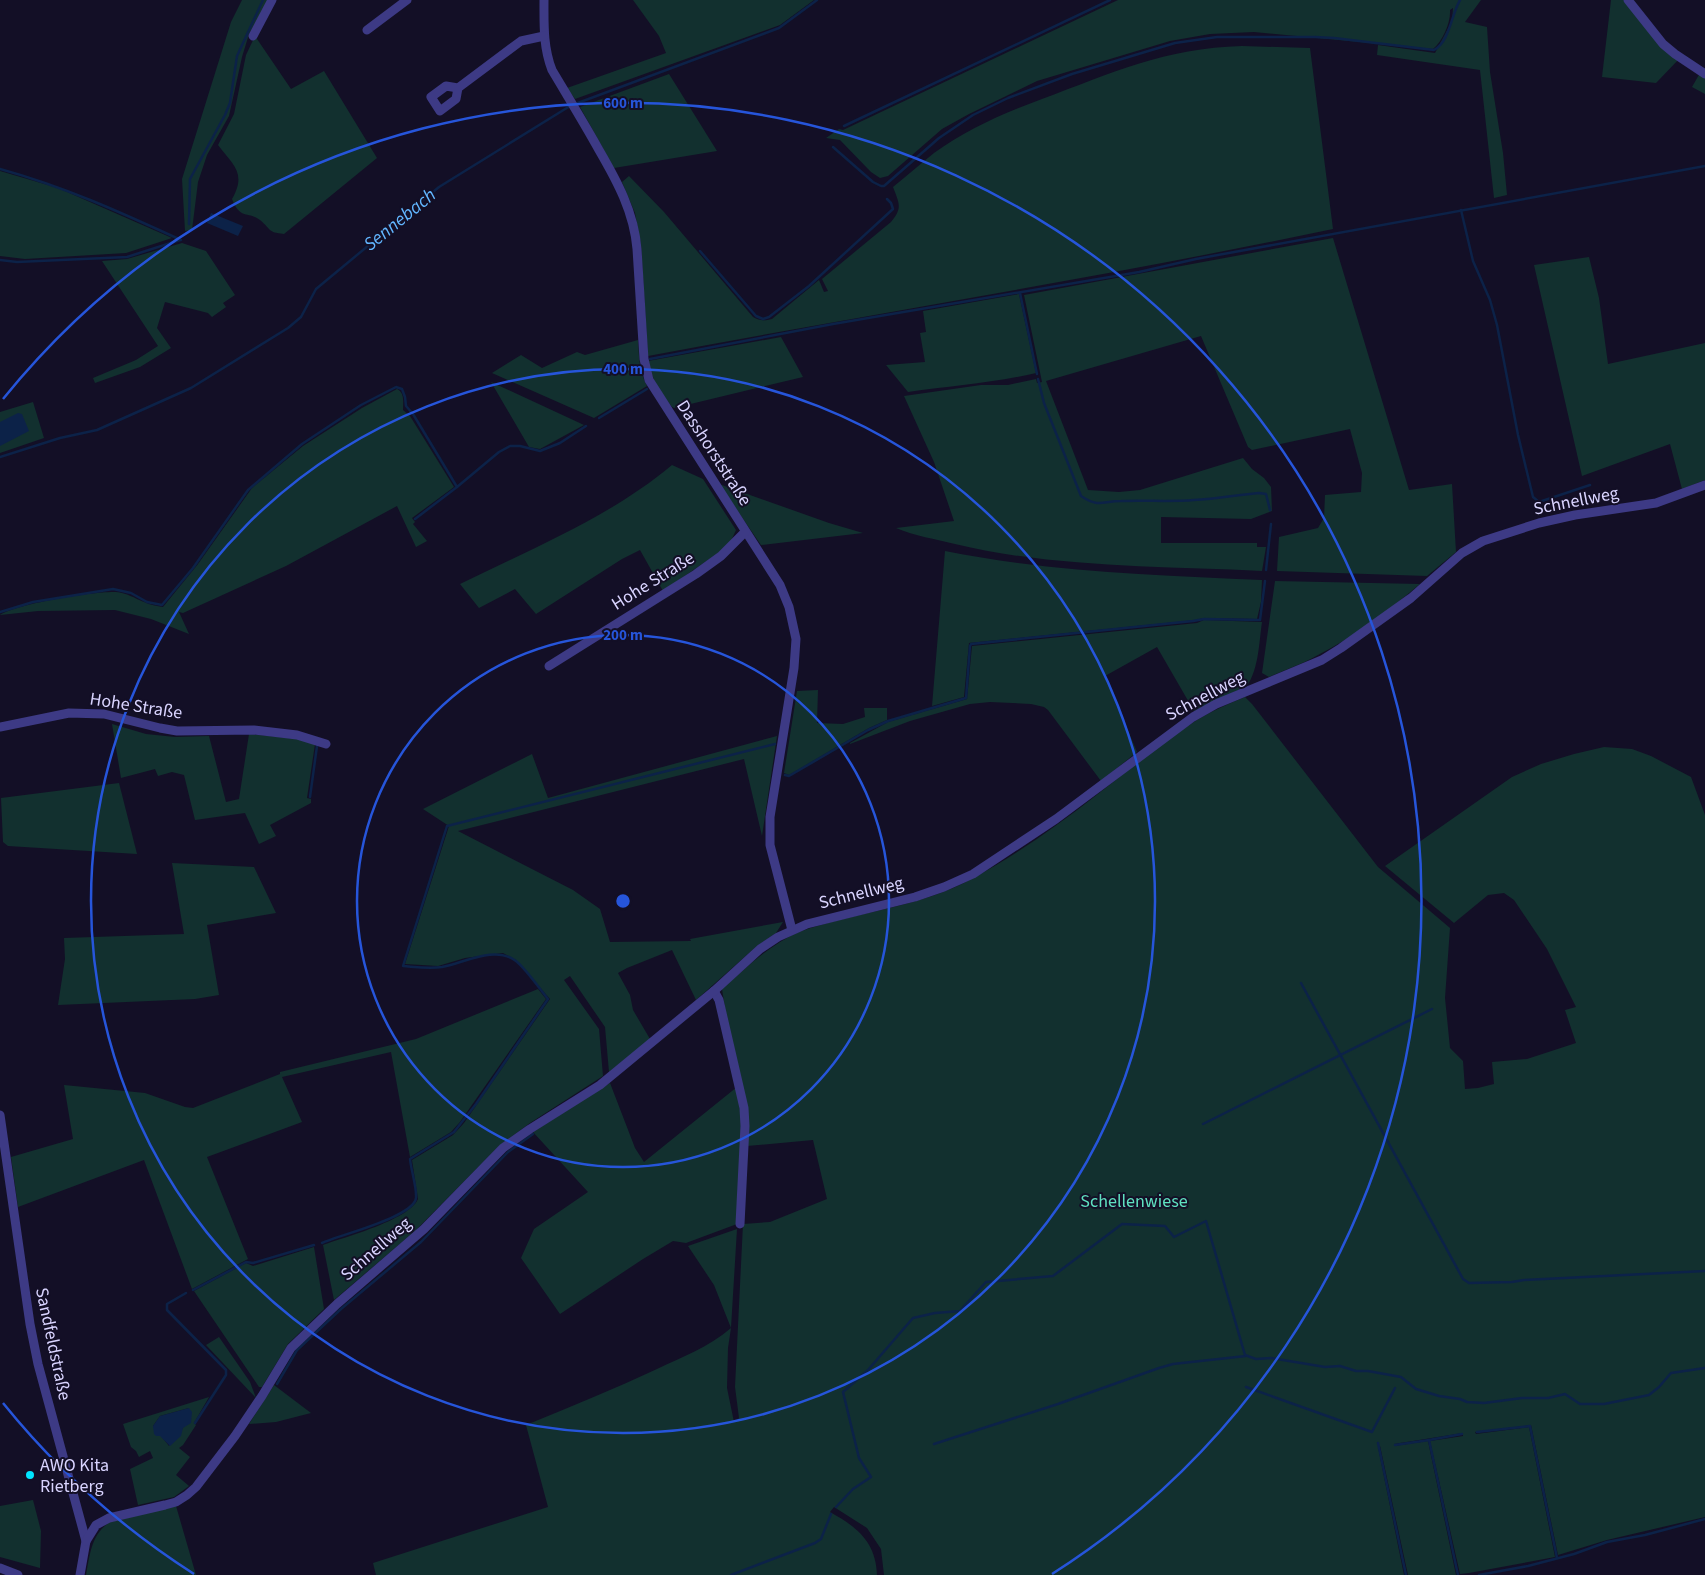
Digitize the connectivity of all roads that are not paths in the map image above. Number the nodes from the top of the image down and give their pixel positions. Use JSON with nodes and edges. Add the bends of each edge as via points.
{"nodes":[{"id":1,"x":272,"y":0,"type":"edge"},
{"id":2,"x":407,"y":0,"type":"edge"},
{"id":3,"x":544,"y":0,"type":"edge"},
{"id":4,"x":1628,"y":0,"type":"edge"},
{"id":5,"x":367,"y":30,"type":"dead end"},
{"id":6,"x":252,"y":36,"type":"dead end"},
{"id":7,"x":544,"y":36,"type":"junction"},
{"id":8,"x":1705,"y":74,"type":"edge"},
{"id":9,"x":458,"y":88,"type":"dead end"},
{"id":10,"x":1705,"y":485,"type":"edge"},
{"id":11,"x":745,"y":532,"type":"junction"},
{"id":12,"x":549,"y":666,"type":"dead end"},
{"id":13,"x":0,"y":727,"type":"edge"},
{"id":14,"x":326,"y":744,"type":"dead end"},
{"id":15,"x":792,"y":930,"type":"junction"},
{"id":16,"x":714,"y":991,"type":"junction"},
{"id":17,"x":0,"y":1115,"type":"edge"},
{"id":18,"x":740,"y":1224,"type":"dead end"},
{"id":19,"x":86,"y":1541,"type":"junction"},
{"id":20,"x":0,"y":1568,"type":"edge"},
{"id":21,"x":18,"y":1575,"type":"edge"},
{"id":22,"x":80,"y":1575,"type":"edge"}],
"edges":[{"from":1,"to":6,"type":"street"},
{"from":2,"to":5,"type":"street"},
{"from":3,"to":7,"type":"street","name":"Dasshorststraße"},
{"from":4,"to":8,"type":"street","via":[[1663,44]]},
{"from":7,"to":9,"type":"street","via":[[521,41]]},
{"from":7,"to":11,"type":"street","name":"Dasshorststraße","via":[[552,70],[612,173],[636,232],[644,359],[649,380]]},
{"from":10,"to":15,"type":"street","name":"Schnellweg","via":[[1656,503],[1539,523],[1483,541],[1462,553],[1411,598],[1341,648],[1322,660],[1216,704],[1193,717],[1056,819],[973,874],[915,897]]},
{"from":11,"to":12,"type":"street","name":"Hohe Straße","via":[[721,556],[696,574]]},
{"from":11,"to":15,"type":"street","name":"Dasshorststraße","via":[[780,585],[796,639],[770,817],[770,845]]},
{"from":13,"to":14,"type":"street","name":"Hohe Straße","via":[[70,714],[104,714],[177,731],[254,730],[297,735]]},
{"from":15,"to":16,"type":"street","name":"Schnellweg","via":[[760,949]]},
{"from":16,"to":18,"type":"street","via":[[720,1000],[744,1108]]},
{"from":16,"to":19,"type":"street","name":"Schnellweg","via":[[600,1086],[503,1148],[424,1229],[337,1304],[291,1348],[235,1436],[187,1495],[166,1505],[109,1518],[96,1525]]},
{"from":17,"to":19,"type":"street","name":"Sandfeldstraße","via":[[38,1364]]},
{"from":19,"to":22,"type":"street","name":"Sandfeldstraße"},
{"from":20,"to":21,"type":"street"}]}
